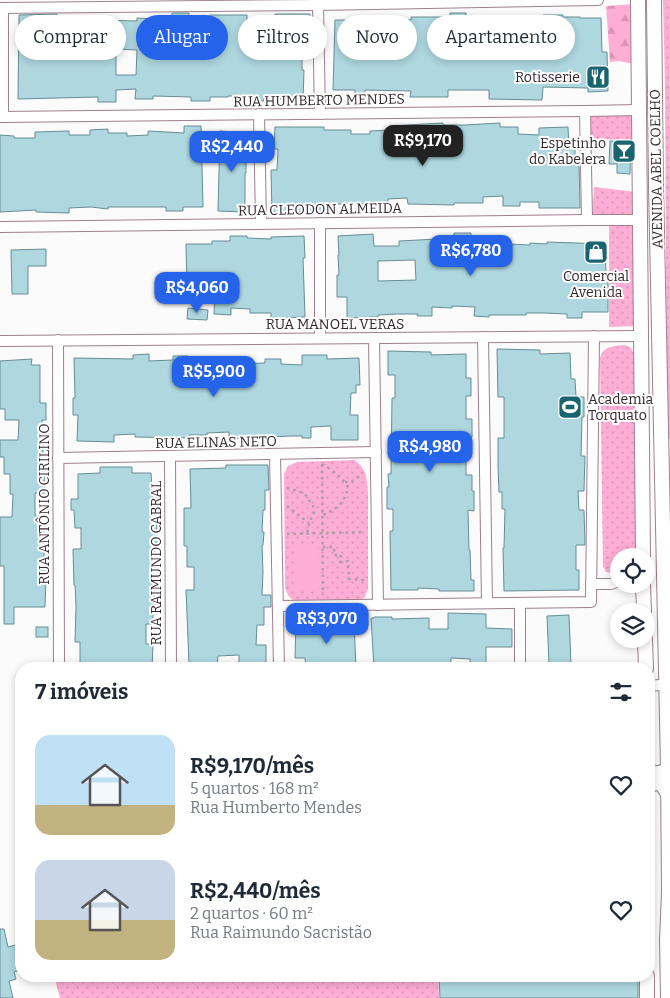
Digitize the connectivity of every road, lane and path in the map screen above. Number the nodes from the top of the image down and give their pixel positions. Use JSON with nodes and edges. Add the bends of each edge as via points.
{"nodes":[{"id":1,"x":598,"y":0,"type":"edge"},
{"id":2,"x":638,"y":0,"type":"edge"},
{"id":3,"x":654,"y":0,"type":"edge"},
{"id":4,"x":317,"y":3,"type":"edge"},
{"id":5,"x":2,"y":8,"type":"edge"},
{"id":6,"x":639,"y":110,"type":"junction"},
{"id":7,"x":585,"y":111,"type":"junction"},
{"id":8,"x":259,"y":114,"type":"junction"},
{"id":9,"x":320,"y":114,"type":"junction"},
{"id":10,"x":1,"y":117,"type":"edge"},
{"id":11,"x":656,"y":169,"type":"junction"},
{"id":12,"x":640,"y":176,"type":"junction"},
{"id":13,"x":656,"y":186,"type":"junction"},
{"id":14,"x":587,"y":220,"type":"junction"},
{"id":15,"x":640,"y":220,"type":"junction"},
{"id":16,"x":320,"y":223,"type":"junction"},
{"id":17,"x":261,"y":224,"type":"junction"},
{"id":18,"x":0,"y":227,"type":"edge"},
{"id":19,"x":594,"y":336,"type":"junction"},
{"id":20,"x":641,"y":336,"type":"junction"},
{"id":21,"x":483,"y":337,"type":"junction"},
{"id":22,"x":320,"y":338,"type":"junction"},
{"id":23,"x":374,"y":338,"type":"junction"},
{"id":24,"x":58,"y":340,"type":"junction"},
{"id":25,"x":0,"y":341,"type":"edge"},
{"id":26,"x":666,"y":448,"type":"edge"},
{"id":27,"x":376,"y":452,"type":"junction"},
{"id":28,"x":275,"y":454,"type":"junction"},
{"id":29,"x":170,"y":456,"type":"junction"},
{"id":30,"x":58,"y":458,"type":"junction"},
{"id":31,"x":322,"y":464,"type":"junction"},
{"id":32,"x":330,"y":464,"type":"dead end"},
{"id":33,"x":314,"y":465,"type":"dead end"},
{"id":34,"x":360,"y":468,"type":"dead end"},
{"id":35,"x":642,"y":470,"type":"junction"},
{"id":36,"x":662,"y":472,"type":"junction"},
{"id":37,"x":287,"y":481,"type":"dead end"},
{"id":38,"x":345,"y":482,"type":"junction"},
{"id":39,"x":287,"y":488,"type":"junction"},
{"id":40,"x":642,"y":488,"type":"junction"},
{"id":41,"x":662,"y":492,"type":"junction"},
{"id":42,"x":287,"y":497,"type":"dead end"},
{"id":43,"x":287,"y":515,"type":"dead end"},
{"id":44,"x":322,"y":515,"type":"junction"},
{"id":45,"x":309,"y":523,"type":"junction"},
{"id":46,"x":365,"y":532,"type":"dead end"},
{"id":47,"x":322,"y":533,"type":"junction"},
{"id":48,"x":288,"y":534,"type":"dead end"},
{"id":49,"x":307,"y":534,"type":"junction"},
{"id":50,"x":323,"y":548,"type":"junction"},
{"id":51,"x":643,"y":548,"type":"edge"},
{"id":52,"x":591,"y":584,"type":"junction"},
{"id":53,"x":610,"y":584,"type":"edge"},
{"id":54,"x":365,"y":588,"type":"dead end"},
{"id":55,"x":323,"y":600,"type":"dead end"},
{"id":56,"x":520,"y":603,"type":"junction"},
{"id":57,"x":487,"y":604,"type":"junction"},
{"id":58,"x":378,"y":605,"type":"junction"},
{"id":59,"x":279,"y":606,"type":"junction"},
{"id":60,"x":645,"y":648,"type":"edge"},
{"id":61,"x":59,"y":662,"type":"edge"},
{"id":62,"x":171,"y":662,"type":"edge"},
{"id":63,"x":279,"y":662,"type":"edge"},
{"id":64,"x":520,"y":662,"type":"edge"},
{"id":65,"x":646,"y":662,"type":"edge"},
{"id":66,"x":668,"y":684,"type":"edge"},
{"id":67,"x":655,"y":685,"type":"edge"},
{"id":68,"x":668,"y":769,"type":"junction"},
{"id":69,"x":655,"y":774,"type":"edge"},
{"id":70,"x":655,"y":784,"type":"edge"},
{"id":71,"x":668,"y":794,"type":"junction"},
{"id":72,"x":647,"y":982,"type":"edge"},
{"id":73,"x":647,"y":998,"type":"edge"},
{"id":74,"x":668,"y":998,"type":"edge"}],
"edges":[{"from":1,"to":4,"type":"street"},
{"from":2,"to":6,"type":"street","name":"AVENIDA ABEL COELHO"},
{"from":3,"to":11,"type":"street","name":"AVENIDA ABEL COELHO"},
{"from":4,"to":5,"type":"street"},
{"from":4,"to":9,"type":"street"},
{"from":5,"to":10,"type":"street"},
{"from":6,"to":7,"type":"street","name":"RUA HUMBERTO MENDES"},
{"from":6,"to":12,"type":"street","name":"AVENIDA ABEL COELHO"},
{"from":7,"to":9,"type":"street","name":"RUA HUMBERTO MENDES"},
{"from":7,"to":14,"type":"street"},
{"from":8,"to":9,"type":"street","name":"RUA HUMBERTO MENDES"},
{"from":8,"to":10,"type":"street","name":"RUA HUMBERTO MENDES"},
{"from":8,"to":17,"type":"street"},
{"from":11,"to":12,"type":"street"},
{"from":11,"to":13,"type":"street","name":"AVENIDA ABEL COELHO"},
{"from":12,"to":13,"type":"street","via":[[643,181],[650,181]]},
{"from":12,"to":15,"type":"street","name":"AVENIDA ABEL COELHO"},
{"from":13,"to":26,"type":"street","name":"AVENIDA ABEL COELHO"},
{"from":14,"to":15,"type":"street","name":"RUA CLEODON ALMEIDA"},
{"from":14,"to":16,"type":"street","name":"RUA CLEODON ALMEIDA"},
{"from":15,"to":20,"type":"street","name":"AVENIDA ABEL COELHO"},
{"from":16,"to":17,"type":"street","name":"RUA CLEODON ALMEIDA"},
{"from":16,"to":22,"type":"street"},
{"from":17,"to":18,"type":"street","name":"RUA CLEODON ALMEIDA"},
{"from":19,"to":20,"type":"street","name":"RUA MANOEL VERAS"},
{"from":19,"to":21,"type":"street","name":"RUA MANOEL VERAS"},
{"from":19,"to":52,"type":"street"},
{"from":20,"to":35,"type":"street","name":"AVENIDA ABEL COELHO"},
{"from":21,"to":23,"type":"street","name":"RUA MANOEL VERAS"},
{"from":21,"to":57,"type":"street"},
{"from":22,"to":23,"type":"street","name":"RUA MANOEL VERAS"},
{"from":22,"to":24,"type":"street","name":"RUA MANOEL VERAS"},
{"from":23,"to":27,"type":"street"},
{"from":24,"to":25,"type":"street","name":"RUA MANOEL VERAS"},
{"from":24,"to":30,"type":"street","name":"RUA ANTÔNIO CIRILINO"},
{"from":26,"to":36,"type":"street","name":"AVENIDA ABEL COELHO"},
{"from":27,"to":28,"type":"street","name":"RUA ELINAS NETO"},
{"from":27,"to":58,"type":"street"},
{"from":28,"to":29,"type":"street","name":"RUA ELINAS NETO"},
{"from":28,"to":59,"type":"street"},
{"from":29,"to":30,"type":"street","name":"RUA ELINAS NETO"},
{"from":29,"to":62,"type":"street","name":"RUA RAIMUNDO CABRAL"},
{"from":30,"to":61,"type":"street","name":"RUA ANTÔNIO CIRILINO"},
{"from":31,"to":32,"type":"path"},
{"from":31,"to":33,"type":"path"},
{"from":31,"to":38,"type":"path"},
{"from":31,"to":44,"type":"path"},
{"from":34,"to":38,"type":"path","via":[[363,475]]},
{"from":35,"to":36,"type":"street","via":[[653,476]]},
{"from":35,"to":40,"type":"street","name":"AVENIDA ABEL COELHO"},
{"from":36,"to":41,"type":"street","name":"AVENIDA ABEL COELHO"},
{"from":37,"to":39,"type":"path"},
{"from":38,"to":44,"type":"path","via":[[348,487],[340,505]]},
{"from":39,"to":42,"type":"path"},
{"from":39,"to":45,"type":"path","via":[[305,494],[310,501],[314,514]]},
{"from":40,"to":41,"type":"street","via":[[651,483]]},
{"from":40,"to":51,"type":"street","name":"AVENIDA ABEL COELHO"},
{"from":41,"to":66,"type":"street","name":"AVENIDA ABEL COELHO"},
{"from":43,"to":45,"type":"path","via":[[287,506]]},
{"from":44,"to":47,"type":"path"},
{"from":45,"to":49,"type":"path"},
{"from":46,"to":47,"type":"path"},
{"from":47,"to":49,"type":"path"},
{"from":47,"to":50,"type":"path"},
{"from":48,"to":49,"type":"path"},
{"from":50,"to":54,"type":"path","via":[[334,547],[334,555],[341,555],[340,562],[348,561],[349,580],[365,580]]},
{"from":50,"to":55,"type":"path"},
{"from":52,"to":53,"type":"street"},
{"from":52,"to":56,"type":"street","via":[[591,602]]},
{"from":56,"to":57,"type":"street"},
{"from":56,"to":64,"type":"street"},
{"from":57,"to":58,"type":"street"},
{"from":58,"to":59,"type":"street"},
{"from":59,"to":63,"type":"street"},
{"from":60,"to":65,"type":"street"},
{"from":66,"to":67,"type":"street"},
{"from":66,"to":68,"type":"street","name":"AVENIDA ABEL COELHO"},
{"from":68,"to":69,"type":"street"},
{"from":68,"to":71,"type":"street","name":"AVENIDA ABEL COELHO"},
{"from":70,"to":71,"type":"street","via":[[664,787]]},
{"from":71,"to":74,"type":"street","name":"AVENIDA ABEL COELHO"},
{"from":72,"to":73,"type":"street"}]}
